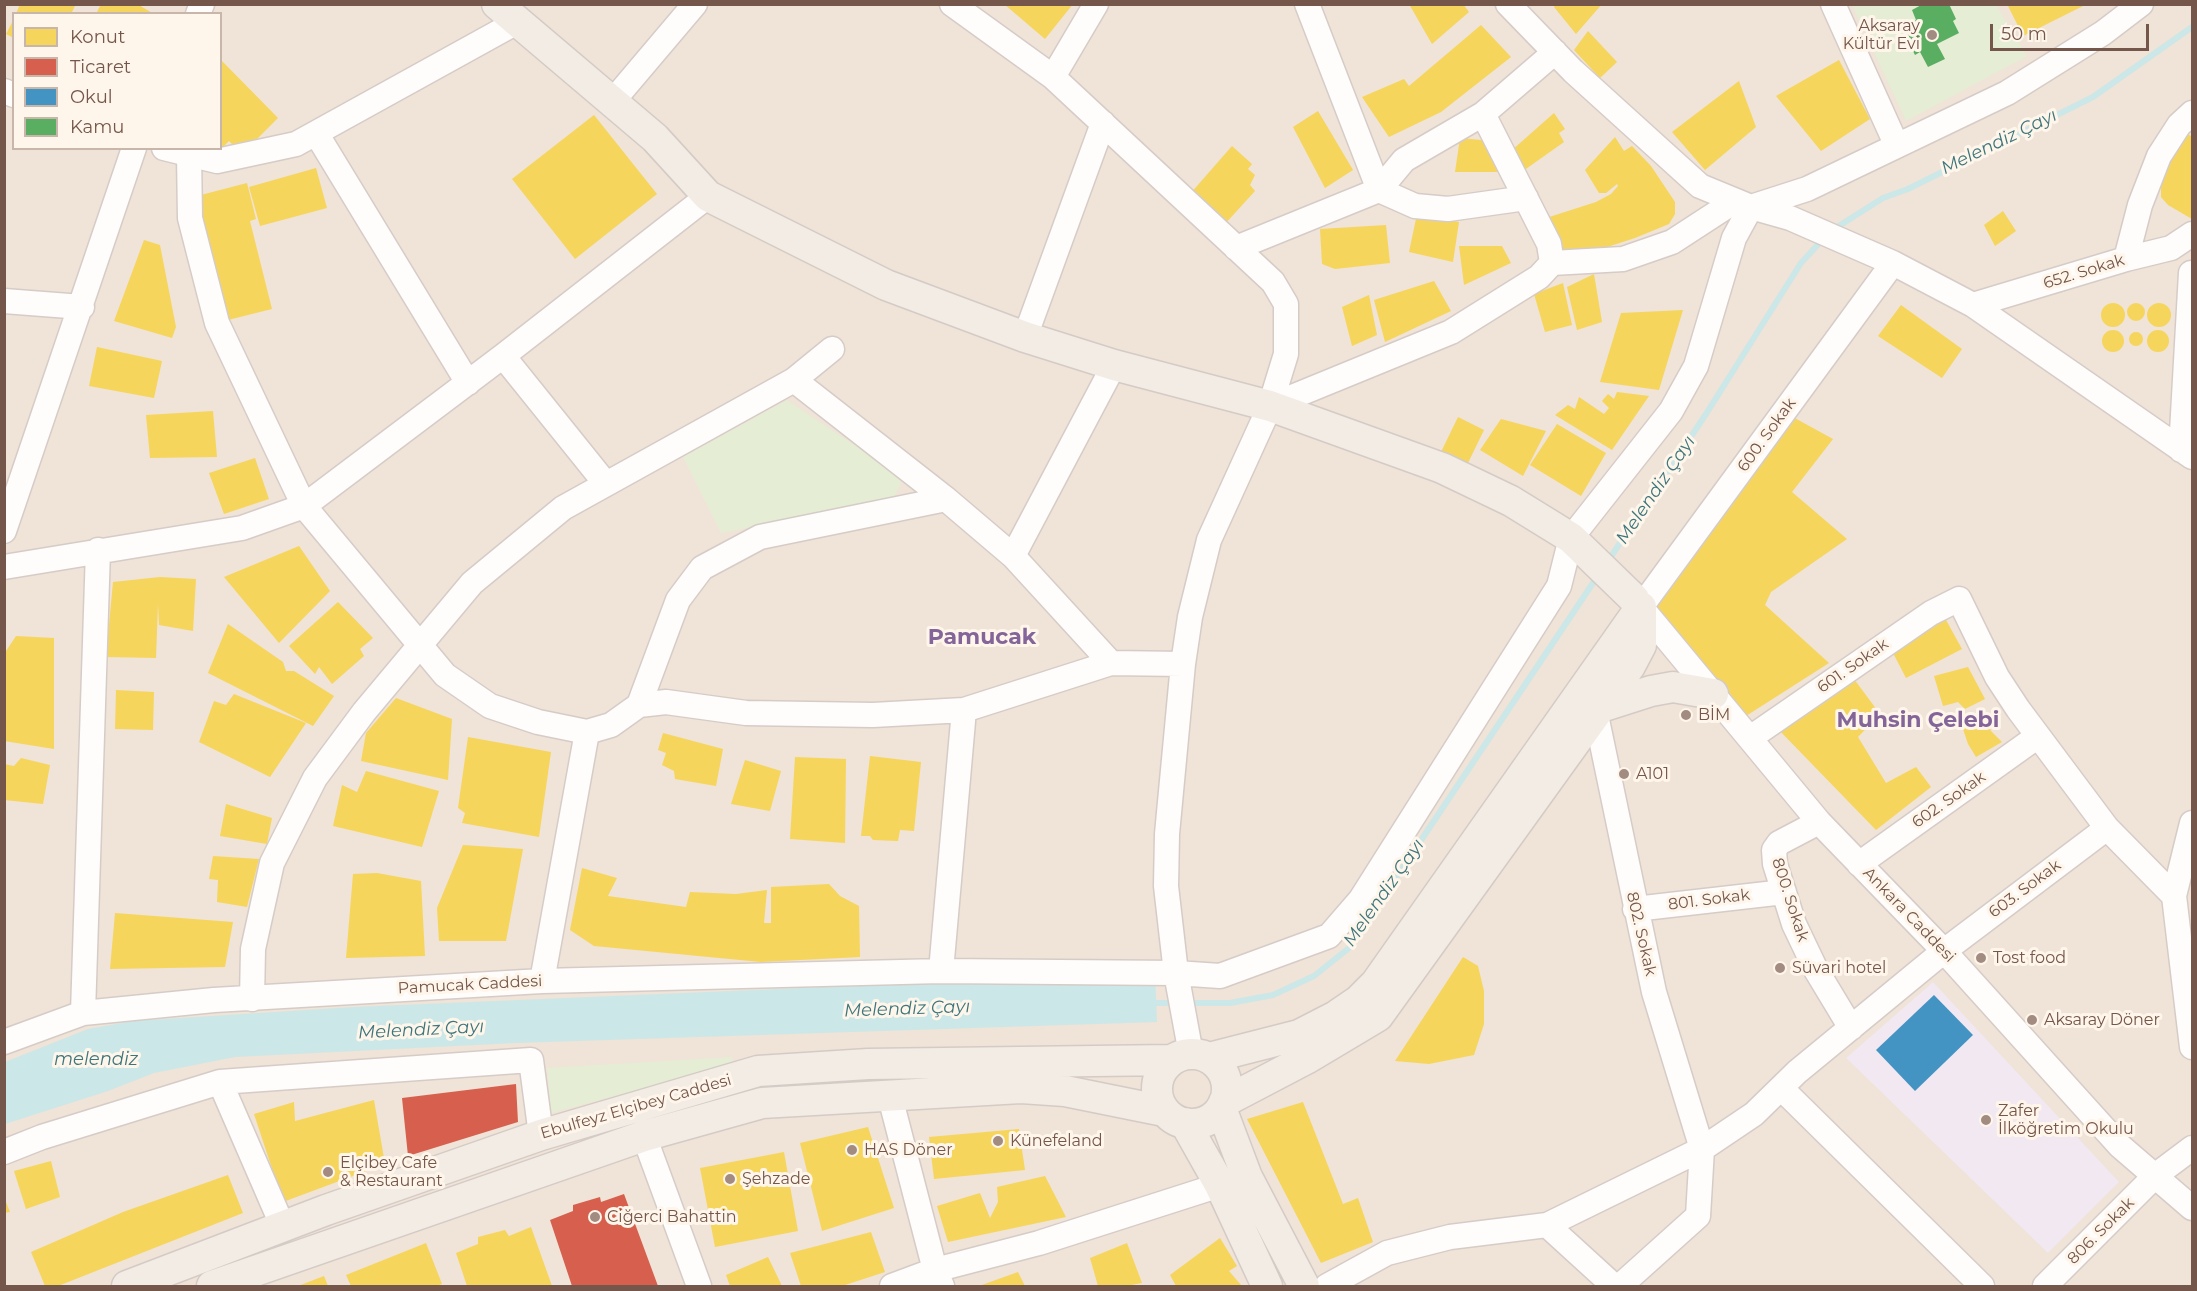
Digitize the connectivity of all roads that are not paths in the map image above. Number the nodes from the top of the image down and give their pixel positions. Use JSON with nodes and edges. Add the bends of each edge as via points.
{"nodes":[{"id":1,"x":695,"y":4,"type":"edge"},
{"id":2,"x":952,"y":4,"type":"edge"},
{"id":3,"x":1096,"y":4,"type":"edge"},
{"id":4,"x":1307,"y":4,"type":"edge"},
{"id":5,"x":1508,"y":4,"type":"edge"},
{"id":6,"x":1833,"y":4,"type":"edge"},
{"id":7,"x":2141,"y":4,"type":"edge"},
{"id":8,"x":507,"y":13,"type":"edge"},
{"id":9,"x":1555,"y":52,"type":"junction"},
{"id":10,"x":1053,"y":77,"type":"junction"},
{"id":11,"x":612,"y":102,"type":"junction"},
{"id":12,"x":2193,"y":113,"type":"edge"},
{"id":13,"x":1483,"y":114,"type":"junction"},
{"id":14,"x":1103,"y":123,"type":"junction"},
{"id":15,"x":316,"y":133,"type":"junction"},
{"id":16,"x":1896,"y":144,"type":"junction"},
{"id":17,"x":133,"y":150,"type":"edge"},
{"id":18,"x":170,"y":150,"type":"edge"},
{"id":19,"x":189,"y":156,"type":"junction"},
{"id":20,"x":1378,"y":190,"type":"junction"},
{"id":21,"x":708,"y":196,"type":"junction"},
{"id":22,"x":1526,"y":198,"type":"junction"},
{"id":23,"x":1743,"y":204,"type":"junction"},
{"id":24,"x":2193,"y":234,"type":"edge"},
{"id":25,"x":1236,"y":248,"type":"junction"},
{"id":26,"x":2171,"y":248,"type":"junction"},
{"id":27,"x":2126,"y":259,"type":"junction"},
{"id":28,"x":1552,"y":263,"type":"junction"},
{"id":29,"x":1893,"y":263,"type":"junction"},
{"id":30,"x":2192,"y":273,"type":"edge"},
{"id":31,"x":4,"y":301,"type":"edge"},
{"id":32,"x":1973,"y":305,"type":"junction"},
{"id":33,"x":82,"y":307,"type":"junction"},
{"id":34,"x":1025,"y":337,"type":"junction"},
{"id":35,"x":832,"y":349,"type":"dead end"},
{"id":36,"x":503,"y":356,"type":"junction"},
{"id":37,"x":1114,"y":365,"type":"junction"},
{"id":38,"x":794,"y":380,"type":"junction"},
{"id":39,"x":468,"y":382,"type":"junction"},
{"id":40,"x":1270,"y":406,"type":"junction"},
{"id":41,"x":2187,"y":453,"type":"edge"},
{"id":42,"x":606,"y":484,"type":"junction"},
{"id":43,"x":946,"y":499,"type":"junction"},
{"id":44,"x":304,"y":506,"type":"junction"},
{"id":45,"x":4,"y":531,"type":"edge"},
{"id":46,"x":1570,"y":538,"type":"junction"},
{"id":47,"x":98,"y":550,"type":"junction"},
{"id":48,"x":1013,"y":556,"type":"junction"},
{"id":49,"x":4,"y":567,"type":"edge"},
{"id":50,"x":1637,"y":603,"type":"junction"},
{"id":51,"x":418,"y":645,"type":"junction"},
{"id":52,"x":1111,"y":663,"type":"junction"},
{"id":53,"x":1183,"y":664,"type":"junction"},
{"id":54,"x":1713,"y":694,"type":"junction"},
{"id":55,"x":639,"y":705,"type":"junction"},
{"id":56,"x":964,"y":710,"type":"junction"},
{"id":57,"x":1599,"y":711,"type":"junction"},
{"id":58,"x":587,"y":732,"type":"junction"},
{"id":59,"x":2038,"y":736,"type":"junction"},
{"id":60,"x":1750,"y":738,"type":"junction"},
{"id":61,"x":1819,"y":822,"type":"junction"},
{"id":62,"x":2193,"y":823,"type":"edge"},
{"id":63,"x":2107,"y":828,"type":"junction"},
{"id":64,"x":1860,"y":864,"type":"junction"},
{"id":65,"x":1784,"y":892,"type":"junction"},
{"id":66,"x":2174,"y":896,"type":"junction"},
{"id":67,"x":1635,"y":909,"type":"junction"},
{"id":68,"x":1944,"y":951,"type":"junction"},
{"id":69,"x":941,"y":972,"type":"junction"},
{"id":70,"x":542,"y":981,"type":"junction"},
{"id":71,"x":1178,"y":982,"type":"junction"},
{"id":72,"x":252,"y":999,"type":"junction"},
{"id":73,"x":82,"y":1013,"type":"junction"},
{"id":74,"x":1851,"y":1028,"type":"junction"},
{"id":75,"x":4,"y":1042,"type":"edge"},
{"id":76,"x":2193,"y":1047,"type":"edge"},
{"id":77,"x":1189,"y":1049,"type":"junction"},
{"id":78,"x":220,"y":1082,"type":"junction"},
{"id":79,"x":1781,"y":1088,"type":"junction"},
{"id":80,"x":889,"y":1093,"type":"junction"},
{"id":81,"x":1222,"y":1105,"type":"junction"},
{"id":82,"x":1174,"y":1117,"type":"junction"},
{"id":83,"x":541,"y":1135,"type":"junction"},
{"id":84,"x":644,"y":1136,"type":"junction"},
{"id":85,"x":2193,"y":1148,"type":"edge"},
{"id":86,"x":1701,"y":1149,"type":"junction"},
{"id":87,"x":4,"y":1152,"type":"edge"},
{"id":88,"x":2156,"y":1175,"type":"junction"},
{"id":89,"x":1220,"y":1185,"type":"junction"},
{"id":90,"x":2193,"y":1208,"type":"edge"},
{"id":91,"x":1547,"y":1225,"type":"junction"},
{"id":92,"x":283,"y":1227,"type":"junction"},
{"id":93,"x":938,"y":1278,"type":"edge"},
{"id":94,"x":128,"y":1287,"type":"edge"},
{"id":95,"x":212,"y":1287,"type":"edge"},
{"id":96,"x":699,"y":1287,"type":"edge"},
{"id":97,"x":892,"y":1287,"type":"edge"},
{"id":98,"x":1268,"y":1287,"type":"edge"},
{"id":99,"x":1304,"y":1287,"type":"edge"},
{"id":100,"x":1327,"y":1287,"type":"edge"},
{"id":101,"x":1614,"y":1287,"type":"edge"},
{"id":102,"x":1620,"y":1287,"type":"edge"},
{"id":103,"x":1982,"y":1287,"type":"edge"},
{"id":104,"x":2045,"y":1287,"type":"edge"}],
"edges":[{"from":1,"to":11,"type":"street"},
{"from":2,"to":10,"type":"street"},
{"from":3,"to":10,"type":"street"},
{"from":4,"to":20,"type":"street"},
{"from":5,"to":9,"type":"street"},
{"from":6,"to":16,"type":"street"},
{"from":7,"to":16,"type":"street","via":[[2103,33],[2007,93]]},
{"from":8,"to":11,"type":"main road"},
{"from":8,"to":15,"type":"street"},
{"from":9,"to":13,"type":"street"},
{"from":9,"to":23,"type":"street","via":[[1700,186]]},
{"from":10,"to":14,"type":"street"},
{"from":11,"to":21,"type":"main road","via":[[655,138]]},
{"from":12,"to":27,"type":"street","via":[[2179,125],[2159,156],[2140,204]]},
{"from":13,"to":20,"type":"street","via":[[1404,160]]},
{"from":13,"to":22,"type":"street"},
{"from":14,"to":25,"type":"street"},
{"from":14,"to":34,"type":"street"},
{"from":15,"to":19,"type":"street","via":[[296,144],[242,157],[217,160]]},
{"from":15,"to":39,"type":"street"},
{"from":16,"to":23,"type":"street","via":[[1807,189]]},
{"from":17,"to":33,"type":"street"},
{"from":18,"to":19,"type":"street"},
{"from":19,"to":44,"type":"street","via":[[190,218],[217,323]]},
{"from":20,"to":22,"type":"street","via":[[1415,206],[1448,209]]},
{"from":20,"to":25,"type":"street"},
{"from":21,"to":34,"type":"main road","via":[[886,285]]},
{"from":21,"to":36,"type":"street"},
{"from":22,"to":28,"type":"street","via":[[1549,243]]},
{"from":23,"to":28,"type":"street","via":[[1672,242],[1623,259]]},
{"from":23,"to":29,"type":"street","via":[[1790,219]]},
{"from":23,"to":46,"type":"street","via":[[1696,366],[1671,411]]},
{"from":24,"to":26,"type":"street","name":"652. Sokak"},
{"from":25,"to":40,"type":"street","via":[[1273,282],[1286,304],[1286,354]]},
{"from":26,"to":27,"type":"street","name":"652. Sokak"},
{"from":26,"to":30,"type":"street"},
{"from":27,"to":32,"type":"street","name":"652. Sokak"},
{"from":28,"to":40,"type":"street","via":[[1539,277],[1451,332]]},
{"from":29,"to":32,"type":"street"},
{"from":29,"to":50,"type":"street","name":"600. Sokak"},
{"from":30,"to":41,"type":"street"},
{"from":31,"to":33,"type":"street"},
{"from":32,"to":41,"type":"street"},
{"from":33,"to":45,"type":"street"},
{"from":34,"to":37,"type":"main road"},
{"from":35,"to":38,"type":"street"},
{"from":36,"to":39,"type":"street"},
{"from":36,"to":42,"type":"street"},
{"from":37,"to":40,"type":"main road"},
{"from":37,"to":48,"type":"street"},
{"from":38,"to":42,"type":"street"},
{"from":38,"to":43,"type":"street"},
{"from":39,"to":44,"type":"street"},
{"from":40,"to":46,"type":"main road","via":[[1442,468],[1511,501]]},
{"from":40,"to":53,"type":"street","via":[[1209,540]]},
{"from":42,"to":51,"type":"street","via":[[563,508],[472,582]]},
{"from":43,"to":48,"type":"street"},
{"from":43,"to":55,"type":"street","via":[[760,537],[702,568],[678,600]]},
{"from":44,"to":47,"type":"street","via":[[242,528]]},
{"from":44,"to":51,"type":"street"},
{"from":46,"to":50,"type":"main road"},
{"from":46,"to":71,"type":"street","name":"Pamucak Caddesi","via":[[1559,586],[1361,899],[1329,936],[1220,976]]},
{"from":47,"to":49,"type":"street"},
{"from":47,"to":73,"type":"street"},
{"from":48,"to":52,"type":"street"},
{"from":50,"to":54,"type":"street","name":"Ankara Caddesi"},
{"from":50,"to":57,"type":"main road","via":[[1641,645]]},
{"from":50,"to":77,"type":"main road","name":"Ebulfeyz Elçibey Caddesi","via":[[1376,983],[1358,1001],[1299,1035]]},
{"from":51,"to":58,"type":"street","via":[[446,675],[490,706],[538,722]]},
{"from":51,"to":72,"type":"street","via":[[315,778],[272,862],[253,950]]},
{"from":52,"to":53,"type":"street"},
{"from":52,"to":56,"type":"street"},
{"from":53,"to":71,"type":"street","via":[[1166,886]]},
{"from":54,"to":57,"type":"main road","via":[[1673,687],[1651,690]]},
{"from":54,"to":60,"type":"street","name":"Ankara Caddesi"},
{"from":55,"to":56,"type":"street","via":[[666,702],[781,714],[873,715]]},
{"from":55,"to":58,"type":"street","via":[[611,725]]},
{"from":56,"to":69,"type":"street"},
{"from":57,"to":67,"type":"street","name":"802. Sokak"},
{"from":57,"to":81,"type":"main road","via":[[1378,1016]]},
{"from":58,"to":70,"type":"street"},
{"from":59,"to":60,"type":"street","name":"601. Sokak","via":[[1996,677],[1959,599],[1931,613]]},
{"from":59,"to":63,"type":"street"},
{"from":59,"to":64,"type":"street","name":"602. Sokak"},
{"from":60,"to":61,"type":"street","name":"Ankara Caddesi"},
{"from":61,"to":64,"type":"street","name":"Ankara Caddesi"},
{"from":61,"to":65,"type":"street","name":"800. Sokak","via":[[1779,843],[1774,850]]},
{"from":62,"to":66,"type":"street"},
{"from":63,"to":66,"type":"street"},
{"from":63,"to":68,"type":"street","name":"603. Sokak"},
{"from":64,"to":68,"type":"street","name":"Ankara Caddesi"},
{"from":65,"to":67,"type":"street","name":"801. Sokak"},
{"from":65,"to":74,"type":"street","name":"800. Sokak","via":[[1816,970]]},
{"from":66,"to":76,"type":"street"},
{"from":67,"to":86,"type":"street","name":"802. Sokak","via":[[1654,992]]},
{"from":68,"to":74,"type":"street","name":"603. Sokak"},
{"from":68,"to":88,"type":"street","name":"Ankara Caddesi","via":[[2120,1146]]},
{"from":69,"to":70,"type":"street","name":"Pamucak Caddesi"},
{"from":69,"to":71,"type":"street","name":"Pamucak Caddesi"},
{"from":70,"to":72,"type":"street","name":"Pamucak Caddesi"},
{"from":71,"to":77,"type":"street"},
{"from":72,"to":73,"type":"street","name":"Pamucak Caddesi"},
{"from":73,"to":75,"type":"street","name":"Pamucak Caddesi"},
{"from":74,"to":79,"type":"street","name":"603. Sokak"},
{"from":77,"to":81,"type":"main road","via":[[1218,1065],[1225,1077]]},
{"from":77,"to":82,"type":"main road","via":[[1159,1074],[1156,1086],[1158,1099]]},
{"from":77,"to":83,"type":"main road","name":"Ebulfeyz Elçibey Caddesi","via":[[758,1071]]},
{"from":78,"to":83,"type":"street","via":[[531,1060]]},
{"from":78,"to":87,"type":"street"},
{"from":78,"to":92,"type":"street"},
{"from":79,"to":86,"type":"street","name":"603. Sokak","via":[[1754,1114]]},
{"from":79,"to":103,"type":"street"},
{"from":80,"to":82,"type":"main road","name":"Ebulfeyz Elçibey Caddesi","via":[[1021,1088],[1065,1091]]},
{"from":80,"to":84,"type":"main road","name":"Ebulfeyz Elçibey Caddesi","via":[[762,1103]]},
{"from":80,"to":93,"type":"street"},
{"from":81,"to":82,"type":"main road","via":[[1204,1122]]},
{"from":81,"to":99,"type":"main road","via":[[1247,1177]]},
{"from":82,"to":89,"type":"main road"},
{"from":83,"to":92,"type":"main road","name":"Ebulfeyz Elçibey Caddesi"},
{"from":84,"to":95,"type":"main road","name":"Ebulfeyz Elçibey Caddesi"},
{"from":84,"to":96,"type":"street"},
{"from":85,"to":88,"type":"street","name":"806. Sokak"},
{"from":86,"to":91,"type":"street","name":"603. Sokak"},
{"from":86,"to":102,"type":"street","name":"802. Sokak","via":[[1698,1216]]},
{"from":88,"to":90,"type":"street","name":"Ankara Caddesi"},
{"from":88,"to":104,"type":"street","name":"806. Sokak"},
{"from":89,"to":93,"type":"street"},
{"from":89,"to":98,"type":"main road"},
{"from":91,"to":100,"type":"street","name":"603. Sokak","via":[[1450,1237],[1388,1253]]},
{"from":91,"to":101,"type":"street"},
{"from":92,"to":94,"type":"main road","name":"Ebulfeyz Elçibey Caddesi"},
{"from":93,"to":97,"type":"street"}]}
